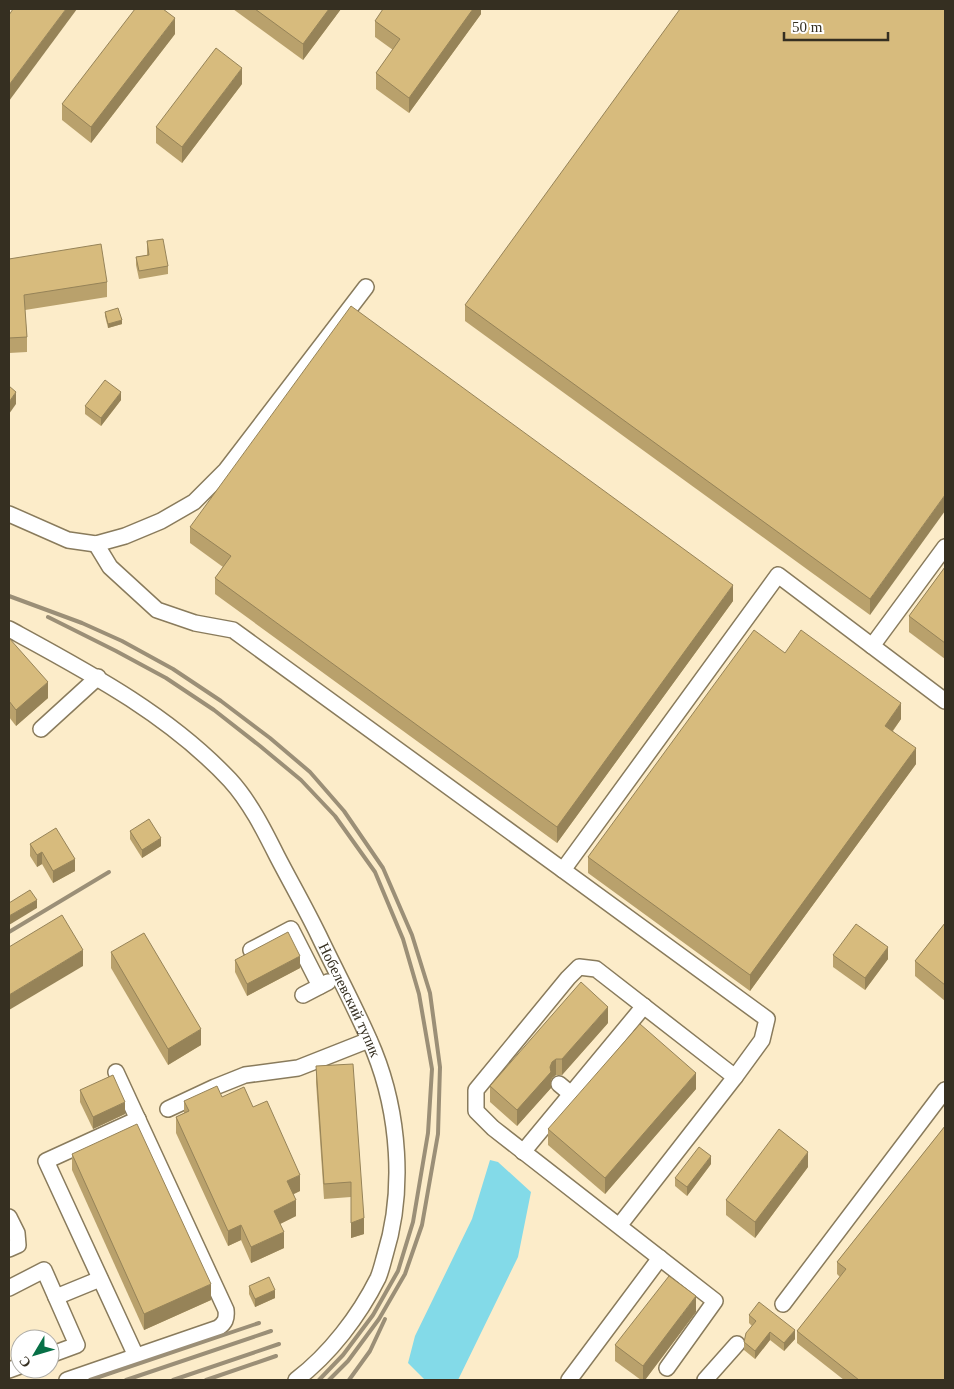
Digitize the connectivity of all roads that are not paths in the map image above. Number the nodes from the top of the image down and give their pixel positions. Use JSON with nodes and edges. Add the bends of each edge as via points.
{"nodes":[{"id":1,"x":366,"y":287,"type":"dead end"},
{"id":2,"x":9,"y":514,"type":"edge"},
{"id":3,"x":96,"y":544,"type":"junction"},
{"id":4,"x":945,"y":547,"type":"edge"},
{"id":5,"x":9,"y":630,"type":"edge"},
{"id":6,"x":872,"y":646,"type":"junction"},
{"id":7,"x":98,"y":677,"type":"junction"},
{"id":8,"x":945,"y":701,"type":"edge"},
{"id":9,"x":41,"y":729,"type":"dead end"},
{"id":10,"x":563,"y":870,"type":"junction"},
{"id":11,"x":251,"y":950,"type":"edge"},
{"id":12,"x":338,"y":976,"type":"junction"},
{"id":13,"x":320,"y":986,"type":"junction"},
{"id":14,"x":302,"y":995,"type":"dead end"},
{"id":15,"x":644,"y":1006,"type":"junction"},
{"id":16,"x":369,"y":1040,"type":"junction"},
{"id":17,"x":116,"y":1072,"type":"dead end"},
{"id":18,"x":736,"y":1077,"type":"junction"},
{"id":19,"x":559,"y":1084,"type":"dead end"},
{"id":20,"x":945,"y":1090,"type":"edge"},
{"id":21,"x":571,"y":1094,"type":"junction"},
{"id":22,"x":168,"y":1109,"type":"dead end"},
{"id":23,"x":138,"y":1120,"type":"junction"},
{"id":24,"x":523,"y":1152,"type":"junction"},
{"id":25,"x":9,"y":1217,"type":"edge"},
{"id":26,"x":619,"y":1226,"type":"junction"},
{"id":27,"x":9,"y":1249,"type":"edge"},
{"id":28,"x":660,"y":1258,"type":"junction"},
{"id":29,"x":100,"y":1279,"type":"junction"},
{"id":30,"x":9,"y":1288,"type":"edge"},
{"id":31,"x":56,"y":1297,"type":"junction"},
{"id":32,"x":783,"y":1304,"type":"dead end"},
{"id":33,"x":737,"y":1344,"type":"dead end"},
{"id":34,"x":60,"y":1351,"type":"edge"},
{"id":35,"x":136,"y":1356,"type":"junction"},
{"id":36,"x":667,"y":1368,"type":"dead end"},
{"id":37,"x":67,"y":1380,"type":"edge"},
{"id":38,"x":296,"y":1380,"type":"edge"},
{"id":39,"x":568,"y":1380,"type":"edge"},
{"id":40,"x":705,"y":1380,"type":"edge"}],
"edges":[{"from":1,"to":3,"type":"street","via":[[226,470],[194,502],[161,521]]},
{"from":2,"to":3,"type":"street","via":[[68,540]]},
{"from":3,"to":10,"type":"street","via":[[110,567],[157,610],[195,623],[233,630]]},
{"from":4,"to":6,"type":"street"},
{"from":5,"to":7,"type":"street","name":"Нобелевский тупик"},
{"from":6,"to":8,"type":"street"},
{"from":6,"to":10,"type":"street","via":[[778,575]]},
{"from":7,"to":9,"type":"street"},
{"from":7,"to":12,"type":"street","name":"Нобелевский тупик","via":[[182,734],[231,782],[257,817]]},
{"from":10,"to":18,"type":"street","via":[[767,1019],[762,1040]]},
{"from":11,"to":13,"type":"street","via":[[291,929]]},
{"from":12,"to":13,"type":"street"},
{"from":12,"to":16,"type":"street","name":"Нобелевский тупик"},
{"from":13,"to":14,"type":"street"},
{"from":15,"to":18,"type":"street"},
{"from":15,"to":21,"type":"street"},
{"from":15,"to":24,"type":"street","via":[[596,969],[579,967],[562,985],[476,1090],[476,1111]]},
{"from":16,"to":22,"type":"street","via":[[298,1068],[245,1075]]},
{"from":16,"to":38,"type":"street","name":"Нобелевский тупик","via":[[388,1099],[396,1140],[397,1184],[392,1234],[379,1276],[360,1307],[337,1341]]},
{"from":17,"to":23,"type":"street"},
{"from":18,"to":26,"type":"street"},
{"from":19,"to":21,"type":"street"},
{"from":20,"to":32,"type":"street"},
{"from":21,"to":24,"type":"street"},
{"from":23,"to":29,"type":"street","via":[[46,1160]]},
{"from":23,"to":35,"type":"street","via":[[227,1318],[218,1328]]},
{"from":24,"to":26,"type":"street"},
{"from":25,"to":27,"type":"street","via":[[17,1232],[18,1245]]},
{"from":26,"to":28,"type":"street"},
{"from":28,"to":36,"type":"street","via":[[715,1301]]},
{"from":28,"to":39,"type":"street"},
{"from":29,"to":31,"type":"street"},
{"from":29,"to":35,"type":"street"},
{"from":30,"to":31,"type":"street","via":[[44,1270]]},
{"from":31,"to":34,"type":"street","via":[[76,1345]]},
{"from":33,"to":40,"type":"street"},
{"from":35,"to":37,"type":"street"}]}
